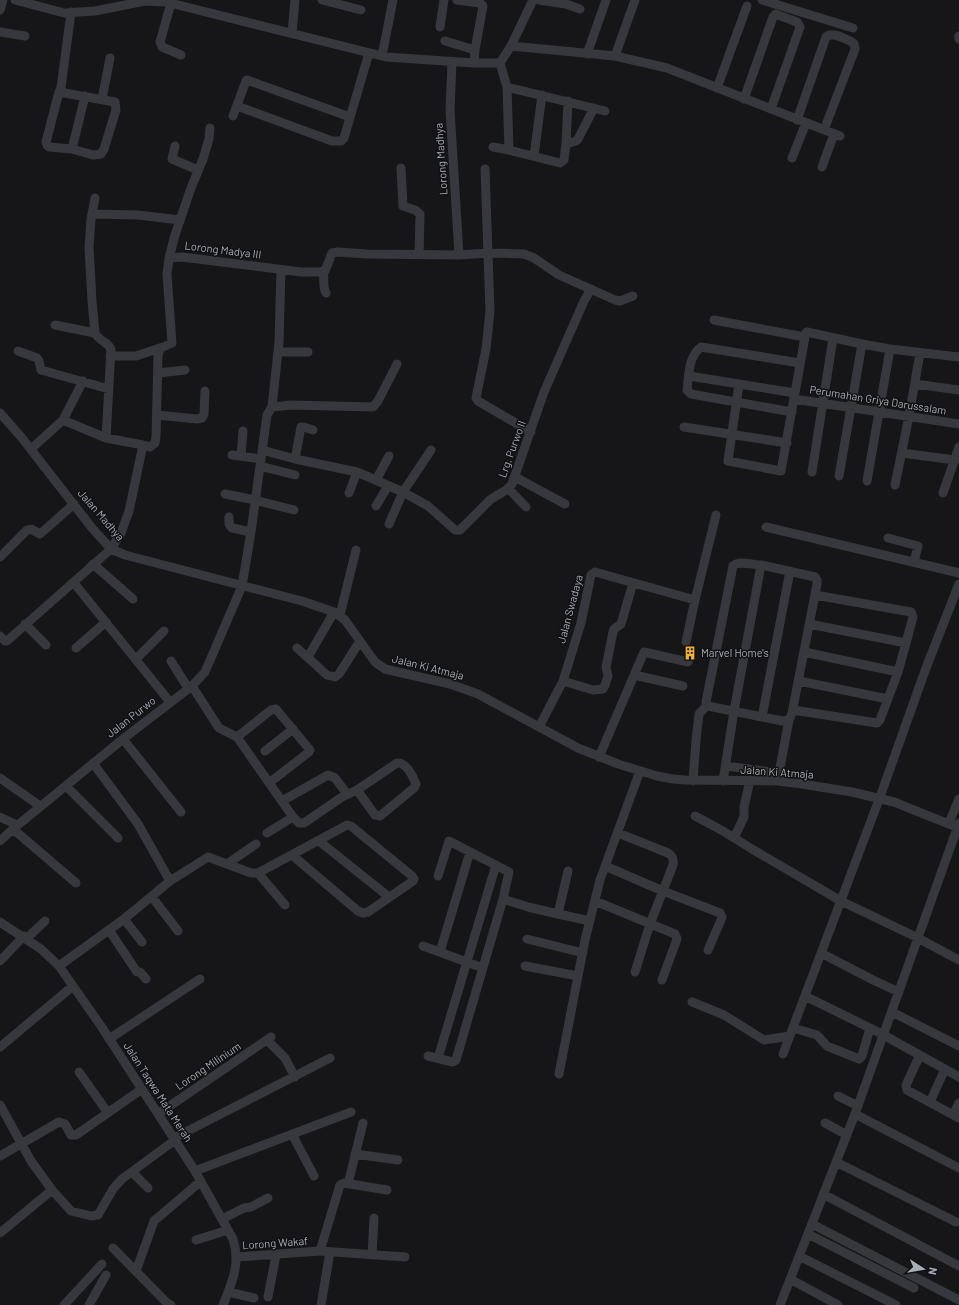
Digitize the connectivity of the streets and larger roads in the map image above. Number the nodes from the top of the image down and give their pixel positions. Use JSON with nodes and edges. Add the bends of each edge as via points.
{"nodes":[{"id":1,"x":3,"y":0,"type":"edge"},
{"id":2,"x":15,"y":0,"type":"edge"},
{"id":3,"x":295,"y":0,"type":"edge"},
{"id":4,"x":322,"y":0,"type":"edge"},
{"id":5,"x":393,"y":0,"type":"edge"},
{"id":6,"x":444,"y":0,"type":"edge"},
{"id":7,"x":457,"y":0,"type":"edge"},
{"id":8,"x":533,"y":0,"type":"edge"},
{"id":9,"x":539,"y":0,"type":"edge"},
{"id":10,"x":606,"y":0,"type":"edge"},
{"id":11,"x":635,"y":0,"type":"edge"},
{"id":12,"x":762,"y":0,"type":"edge"},
{"id":13,"x":171,"y":3,"type":"junction"},
{"id":14,"x":747,"y":6,"type":"dead end"},
{"id":15,"x":580,"y":9,"type":"dead end"},
{"id":16,"x":0,"y":10,"type":"edge"},
{"id":17,"x":361,"y":10,"type":"dead end"},
{"id":18,"x":71,"y":12,"type":"junction"},
{"id":19,"x":440,"y":27,"type":"dead end"},
{"id":20,"x":853,"y":28,"type":"dead end"},
{"id":21,"x":0,"y":32,"type":"edge"},
{"id":22,"x":292,"y":33,"type":"junction"},
{"id":23,"x":25,"y":36,"type":"dead end"},
{"id":24,"x":959,"y":36,"type":"edge"},
{"id":25,"x":959,"y":39,"type":"edge"},
{"id":26,"x":445,"y":41,"type":"dead end"},
{"id":27,"x":512,"y":46,"type":"junction"},
{"id":28,"x":475,"y":50,"type":"junction"},
{"id":29,"x":369,"y":53,"type":"junction"},
{"id":30,"x":587,"y":54,"type":"junction"},
{"id":31,"x":181,"y":55,"type":"dead end"},
{"id":32,"x":382,"y":56,"type":"junction"},
{"id":33,"x":615,"y":56,"type":"junction"},
{"id":34,"x":110,"y":58,"type":"dead end"},
{"id":35,"x":452,"y":62,"type":"junction"},
{"id":36,"x":474,"y":63,"type":"junction"},
{"id":37,"x":500,"y":64,"type":"junction"},
{"id":38,"x":507,"y":87,"type":"junction"},
{"id":39,"x":717,"y":88,"type":"junction"},
{"id":40,"x":59,"y":92,"type":"junction"},
{"id":41,"x":542,"y":95,"type":"junction"},
{"id":42,"x":85,"y":96,"type":"junction"},
{"id":43,"x":744,"y":98,"type":"junction"},
{"id":44,"x":102,"y":99,"type":"junction"},
{"id":45,"x":568,"y":101,"type":"junction"},
{"id":46,"x":237,"y":106,"type":"junction"},
{"id":47,"x":594,"y":108,"type":"junction"},
{"id":48,"x":771,"y":109,"type":"junction"},
{"id":49,"x":604,"y":111,"type":"dead end"},
{"id":50,"x":233,"y":116,"type":"dead end"},
{"id":51,"x":350,"y":117,"type":"junction"},
{"id":52,"x":801,"y":121,"type":"junction"},
{"id":53,"x":210,"y":128,"type":"dead end"},
{"id":54,"x":824,"y":130,"type":"junction"},
{"id":55,"x":566,"y":144,"type":"junction"},
{"id":56,"x":175,"y":146,"type":"dead end"},
{"id":57,"x":493,"y":148,"type":"dead end"},
{"id":58,"x":72,"y":149,"type":"junction"},
{"id":59,"x":509,"y":150,"type":"junction"},
{"id":60,"x":534,"y":156,"type":"junction"},
{"id":61,"x":792,"y":158,"type":"dead end"},
{"id":62,"x":822,"y":167,"type":"dead end"},
{"id":63,"x":401,"y":168,"type":"dead end"},
{"id":64,"x":485,"y":169,"type":"dead end"},
{"id":65,"x":198,"y":170,"type":"junction"},
{"id":66,"x":95,"y":198,"type":"dead end"},
{"id":67,"x":92,"y":214,"type":"junction"},
{"id":68,"x":180,"y":220,"type":"junction"},
{"id":69,"x":488,"y":253,"type":"junction"},
{"id":70,"x":419,"y":255,"type":"junction"},
{"id":71,"x":459,"y":255,"type":"junction"},
{"id":72,"x":169,"y":258,"type":"junction"},
{"id":73,"x":282,"y":270,"type":"junction"},
{"id":74,"x":323,"y":272,"type":"junction"},
{"id":75,"x":591,"y":289,"type":"junction"},
{"id":76,"x":326,"y":293,"type":"dead end"},
{"id":77,"x":633,"y":296,"type":"dead end"},
{"id":78,"x":714,"y":320,"type":"dead end"},
{"id":79,"x":55,"y":326,"type":"dead end"},
{"id":80,"x":95,"y":333,"type":"junction"},
{"id":81,"x":805,"y":337,"type":"junction"},
{"id":82,"x":833,"y":338,"type":"junction"},
{"id":83,"x":862,"y":344,"type":"junction"},
{"id":84,"x":160,"y":348,"type":"junction"},
{"id":85,"x":890,"y":349,"type":"junction"},
{"id":86,"x":18,"y":352,"type":"dead end"},
{"id":87,"x":278,"y":352,"type":"junction"},
{"id":88,"x":308,"y":352,"type":"dead end"},
{"id":89,"x":920,"y":352,"type":"junction"},
{"id":90,"x":110,"y":356,"type":"junction"},
{"id":91,"x":959,"y":357,"type":"edge"},
{"id":92,"x":800,"y":363,"type":"junction"},
{"id":93,"x":397,"y":364,"type":"dead end"},
{"id":94,"x":185,"y":370,"type":"dead end"},
{"id":95,"x":158,"y":372,"type":"junction"},
{"id":96,"x":689,"y":376,"type":"junction"},
{"id":97,"x":83,"y":381,"type":"junction"},
{"id":98,"x":739,"y":384,"type":"junction"},
{"id":99,"x":915,"y":384,"type":"junction"},
{"id":100,"x":109,"y":389,"type":"junction"},
{"id":101,"x":959,"y":390,"type":"edge"},
{"id":102,"x":205,"y":391,"type":"dead end"},
{"id":103,"x":795,"y":396,"type":"junction"},
{"id":104,"x":736,"y":402,"type":"junction"},
{"id":105,"x":823,"y":404,"type":"junction"},
{"id":106,"x":272,"y":407,"type":"junction"},
{"id":107,"x":851,"y":408,"type":"junction"},
{"id":108,"x":792,"y":412,"type":"junction"},
{"id":109,"x":879,"y":412,"type":"junction"},
{"id":110,"x":0,"y":413,"type":"edge"},
{"id":111,"x":156,"y":415,"type":"junction"},
{"id":112,"x":909,"y":416,"type":"junction"},
{"id":113,"x":63,"y":420,"type":"junction"},
{"id":114,"x":959,"y":424,"type":"edge"},
{"id":115,"x":684,"y":427,"type":"dead end"},
{"id":116,"x":313,"y":430,"type":"dead end"},
{"id":117,"x":243,"y":431,"type":"dead end"},
{"id":118,"x":531,"y":432,"type":"junction"},
{"id":119,"x":732,"y":435,"type":"junction"},
{"id":120,"x":106,"y":438,"type":"junction"},
{"id":121,"x":787,"y":443,"type":"junction"},
{"id":122,"x":143,"y":445,"type":"junction"},
{"id":123,"x":959,"y":447,"type":"edge"},
{"id":124,"x":31,"y":449,"type":"junction"},
{"id":125,"x":431,"y":450,"type":"dead end"},
{"id":126,"x":902,"y":453,"type":"junction"},
{"id":127,"x":389,"y":456,"type":"dead end"},
{"id":128,"x":261,"y":458,"type":"junction"},
{"id":129,"x":295,"y":459,"type":"junction"},
{"id":130,"x":955,"y":460,"type":"junction"},
{"id":131,"x":357,"y":472,"type":"junction"},
{"id":132,"x":812,"y":472,"type":"dead end"},
{"id":133,"x":296,"y":475,"type":"dead end"},
{"id":134,"x":839,"y":476,"type":"dead end"},
{"id":135,"x":515,"y":477,"type":"junction"},
{"id":136,"x":376,"y":480,"type":"junction"},
{"id":137,"x":867,"y":481,"type":"dead end"},
{"id":138,"x":895,"y":485,"type":"dead end"},
{"id":139,"x":388,"y":486,"type":"junction"},
{"id":140,"x":509,"y":489,"type":"junction"},
{"id":141,"x":403,"y":492,"type":"junction"},
{"id":142,"x":349,"y":493,"type":"dead end"},
{"id":143,"x":944,"y":493,"type":"dead end"},
{"id":144,"x":224,"y":494,"type":"dead end"},
{"id":145,"x":255,"y":500,"type":"junction"},
{"id":146,"x":74,"y":504,"type":"junction"},
{"id":147,"x":565,"y":504,"type":"dead end"},
{"id":148,"x":376,"y":506,"type":"dead end"},
{"id":149,"x":526,"y":507,"type":"dead end"},
{"id":150,"x":294,"y":510,"type":"dead end"},
{"id":151,"x":716,"y":515,"type":"dead end"},
{"id":152,"x":229,"y":517,"type":"dead end"},
{"id":153,"x":389,"y":524,"type":"dead end"},
{"id":154,"x":766,"y":527,"type":"dead end"},
{"id":155,"x":251,"y":532,"type":"junction"},
{"id":156,"x":888,"y":538,"type":"dead end"},
{"id":157,"x":111,"y":549,"type":"junction"},
{"id":158,"x":356,"y":550,"type":"dead end"},
{"id":159,"x":0,"y":557,"type":"edge"},
{"id":160,"x":914,"y":562,"type":"junction"},
{"id":161,"x":93,"y":564,"type":"junction"},
{"id":162,"x":761,"y":565,"type":"junction"},
{"id":163,"x":790,"y":571,"type":"junction"},
{"id":164,"x":959,"y":573,"type":"edge"},
{"id":165,"x":74,"y":583,"type":"junction"},
{"id":166,"x":633,"y":583,"type":"junction"},
{"id":167,"x":959,"y":584,"type":"edge"},
{"id":168,"x":242,"y":586,"type":"junction"},
{"id":169,"x":815,"y":595,"type":"junction"},
{"id":170,"x":133,"y":599,"type":"dead end"},
{"id":171,"x":695,"y":600,"type":"junction"},
{"id":172,"x":337,"y":613,"type":"junction"},
{"id":173,"x":106,"y":622,"type":"junction"},
{"id":174,"x":26,"y":624,"type":"junction"},
{"id":175,"x":809,"y":624,"type":"junction"},
{"id":176,"x":164,"y":631,"type":"dead end"},
{"id":177,"x":0,"y":636,"type":"edge"},
{"id":178,"x":360,"y":641,"type":"junction"},
{"id":179,"x":686,"y":642,"type":"dead end"},
{"id":180,"x":906,"y":643,"type":"junction"},
{"id":181,"x":46,"y":645,"type":"dead end"},
{"id":182,"x":76,"y":648,"type":"dead end"},
{"id":183,"x":297,"y":648,"type":"dead end"},
{"id":184,"x":804,"y":652,"type":"junction"},
{"id":185,"x":308,"y":657,"type":"junction"},
{"id":186,"x":136,"y":659,"type":"junction"},
{"id":187,"x":171,"y":662,"type":"dead end"},
{"id":188,"x":688,"y":662,"type":"dead end"},
{"id":189,"x":898,"y":672,"type":"junction"},
{"id":190,"x":634,"y":675,"type":"junction"},
{"id":191,"x":563,"y":681,"type":"junction"},
{"id":192,"x":799,"y":681,"type":"junction"},
{"id":193,"x":683,"y":686,"type":"dead end"},
{"id":194,"x":190,"y":687,"type":"junction"},
{"id":195,"x":888,"y":699,"type":"junction"},
{"id":196,"x":170,"y":702,"type":"junction"},
{"id":197,"x":707,"y":705,"type":"junction"},
{"id":198,"x":793,"y":710,"type":"junction"},
{"id":199,"x":734,"y":711,"type":"junction"},
{"id":200,"x":762,"y":717,"type":"junction"},
{"id":201,"x":789,"y":720,"type":"junction"},
{"id":202,"x":540,"y":727,"type":"junction"},
{"id":203,"x":293,"y":729,"type":"junction"},
{"id":204,"x":237,"y":737,"type":"junction"},
{"id":205,"x":123,"y":738,"type":"junction"},
{"id":206,"x":265,"y":751,"type":"dead end"},
{"id":207,"x":599,"y":757,"type":"junction"},
{"id":208,"x":93,"y":763,"type":"junction"},
{"id":209,"x":726,"y":766,"type":"junction"},
{"id":210,"x":640,"y":771,"type":"junction"},
{"id":211,"x":0,"y":778,"type":"edge"},
{"id":212,"x":693,"y":780,"type":"junction"},
{"id":213,"x":750,"y":780,"type":"junction"},
{"id":214,"x":723,"y":781,"type":"junction"},
{"id":215,"x":269,"y":782,"type":"junction"},
{"id":216,"x":66,"y":786,"type":"junction"},
{"id":217,"x":357,"y":790,"type":"junction"},
{"id":218,"x":347,"y":794,"type":"junction"},
{"id":219,"x":880,"y":797,"type":"junction"},
{"id":220,"x":959,"y":799,"type":"edge"},
{"id":221,"x":282,"y":801,"type":"junction"},
{"id":222,"x":40,"y":806,"type":"junction"},
{"id":223,"x":181,"y":812,"type":"dead end"},
{"id":224,"x":695,"y":816,"type":"dead end"},
{"id":225,"x":0,"y":817,"type":"edge"},
{"id":226,"x":293,"y":817,"type":"junction"},
{"id":227,"x":955,"y":825,"type":"edge"},
{"id":228,"x":15,"y":827,"type":"junction"},
{"id":229,"x":267,"y":833,"type":"dead end"},
{"id":230,"x":618,"y":833,"type":"junction"},
{"id":231,"x":118,"y":838,"type":"dead end"},
{"id":232,"x":734,"y":838,"type":"junction"},
{"id":233,"x":0,"y":841,"type":"edge"},
{"id":234,"x":319,"y":841,"type":"junction"},
{"id":235,"x":256,"y":844,"type":"dead end"},
{"id":236,"x":470,"y":852,"type":"junction"},
{"id":237,"x":292,"y":855,"type":"junction"},
{"id":238,"x":228,"y":864,"type":"junction"},
{"id":239,"x":496,"y":866,"type":"junction"},
{"id":240,"x":605,"y":866,"type":"junction"},
{"id":241,"x":568,"y":871,"type":"dead end"},
{"id":242,"x":258,"y":874,"type":"junction"},
{"id":243,"x":438,"y":876,"type":"dead end"},
{"id":244,"x":170,"y":881,"type":"junction"},
{"id":245,"x":76,"y":884,"type":"dead end"},
{"id":246,"x":663,"y":891,"type":"junction"},
{"id":247,"x":152,"y":897,"type":"junction"},
{"id":248,"x":389,"y":897,"type":"junction"},
{"id":249,"x":503,"y":899,"type":"junction"},
{"id":250,"x":595,"y":901,"type":"junction"},
{"id":251,"x":841,"y":901,"type":"junction"},
{"id":252,"x":285,"y":905,"type":"dead end"},
{"id":253,"x":558,"y":914,"type":"junction"},
{"id":254,"x":124,"y":919,"type":"junction"},
{"id":255,"x":45,"y":921,"type":"dead end"},
{"id":256,"x":590,"y":921,"type":"junction"},
{"id":257,"x":0,"y":922,"type":"edge"},
{"id":258,"x":650,"y":924,"type":"junction"},
{"id":259,"x":109,"y":930,"type":"junction"},
{"id":260,"x":178,"y":931,"type":"dead end"},
{"id":261,"x":914,"y":936,"type":"junction"},
{"id":262,"x":25,"y":937,"type":"junction"},
{"id":263,"x":527,"y":939,"type":"dead end"},
{"id":264,"x":142,"y":942,"type":"dead end"},
{"id":265,"x":423,"y":946,"type":"dead end"},
{"id":266,"x":708,"y":950,"type":"dead end"},
{"id":267,"x":440,"y":952,"type":"junction"},
{"id":268,"x":582,"y":953,"type":"junction"},
{"id":269,"x":821,"y":953,"type":"junction"},
{"id":270,"x":959,"y":960,"type":"edge"},
{"id":271,"x":0,"y":961,"type":"edge"},
{"id":272,"x":467,"y":962,"type":"junction"},
{"id":273,"x":59,"y":966,"type":"junction"},
{"id":274,"x":525,"y":966,"type":"dead end"},
{"id":275,"x":483,"y":968,"type":"junction"},
{"id":276,"x":635,"y":972,"type":"dead end"},
{"id":277,"x":578,"y":976,"type":"junction"},
{"id":278,"x":146,"y":979,"type":"dead end"},
{"id":279,"x":200,"y":979,"type":"dead end"},
{"id":280,"x":662,"y":980,"type":"dead end"},
{"id":281,"x":73,"y":986,"type":"junction"},
{"id":282,"x":895,"y":990,"type":"junction"},
{"id":283,"x":805,"y":996,"type":"junction"},
{"id":284,"x":692,"y":1002,"type":"dead end"},
{"id":285,"x":892,"y":1012,"type":"junction"},
{"id":286,"x":792,"y":1032,"type":"junction"},
{"id":287,"x":877,"y":1032,"type":"junction"},
{"id":288,"x":109,"y":1039,"type":"junction"},
{"id":289,"x":959,"y":1046,"type":"edge"},
{"id":290,"x":0,"y":1047,"type":"edge"},
{"id":291,"x":783,"y":1054,"type":"dead end"},
{"id":292,"x":920,"y":1055,"type":"junction"},
{"id":293,"x":428,"y":1056,"type":"dead end"},
{"id":294,"x":330,"y":1058,"type":"dead end"},
{"id":295,"x":438,"y":1058,"type":"junction"},
{"id":296,"x":945,"y":1069,"type":"junction"},
{"id":297,"x":79,"y":1072,"type":"dead end"},
{"id":298,"x":559,"y":1074,"type":"dead end"},
{"id":299,"x":295,"y":1077,"type":"junction"},
{"id":300,"x":959,"y":1077,"type":"edge"},
{"id":301,"x":142,"y":1089,"type":"junction"},
{"id":302,"x":840,"y":1097,"type":"dead end"},
{"id":303,"x":930,"y":1102,"type":"junction"},
{"id":304,"x":959,"y":1103,"type":"edge"},
{"id":305,"x":0,"y":1105,"type":"edge"},
{"id":306,"x":855,"y":1108,"type":"junction"},
{"id":307,"x":351,"y":1112,"type":"dead end"},
{"id":308,"x":108,"y":1113,"type":"junction"},
{"id":309,"x":158,"y":1114,"type":"junction"},
{"id":310,"x":956,"y":1116,"type":"edge"},
{"id":311,"x":363,"y":1123,"type":"dead end"},
{"id":312,"x":828,"y":1125,"type":"dead end"},
{"id":313,"x":292,"y":1134,"type":"junction"},
{"id":314,"x":845,"y":1134,"type":"junction"},
{"id":315,"x":175,"y":1139,"type":"junction"},
{"id":316,"x":22,"y":1143,"type":"junction"},
{"id":317,"x":355,"y":1154,"type":"junction"},
{"id":318,"x":0,"y":1156,"type":"edge"},
{"id":319,"x":398,"y":1160,"type":"dead end"},
{"id":320,"x":836,"y":1162,"type":"junction"},
{"id":321,"x":959,"y":1168,"type":"edge"},
{"id":322,"x":195,"y":1171,"type":"junction"},
{"id":323,"x":132,"y":1172,"type":"junction"},
{"id":324,"x":314,"y":1176,"type":"dead end"},
{"id":325,"x":201,"y":1180,"type":"junction"},
{"id":326,"x":343,"y":1186,"type":"junction"},
{"id":327,"x":148,"y":1188,"type":"dead end"},
{"id":328,"x":52,"y":1190,"type":"junction"},
{"id":329,"x":387,"y":1190,"type":"dead end"},
{"id":330,"x":823,"y":1194,"type":"junction"},
{"id":331,"x":268,"y":1198,"type":"dead end"},
{"id":332,"x":374,"y":1218,"type":"dead end"},
{"id":333,"x":222,"y":1219,"type":"junction"},
{"id":334,"x":956,"y":1222,"type":"dead end"},
{"id":335,"x":812,"y":1224,"type":"junction"},
{"id":336,"x":228,"y":1230,"type":"junction"},
{"id":337,"x":0,"y":1233,"type":"edge"},
{"id":338,"x":808,"y":1234,"type":"junction"},
{"id":339,"x":196,"y":1240,"type":"dead end"},
{"id":340,"x":113,"y":1248,"type":"dead end"},
{"id":341,"x":320,"y":1252,"type":"junction"},
{"id":342,"x":330,"y":1252,"type":"junction"},
{"id":343,"x":276,"y":1255,"type":"junction"},
{"id":344,"x":372,"y":1255,"type":"junction"},
{"id":345,"x":799,"y":1256,"type":"junction"},
{"id":346,"x":237,"y":1257,"type":"junction"},
{"id":347,"x":405,"y":1257,"type":"dead end"},
{"id":348,"x":102,"y":1264,"type":"dead end"},
{"id":349,"x":959,"y":1266,"type":"edge"},
{"id":350,"x":136,"y":1270,"type":"junction"},
{"id":351,"x":106,"y":1275,"type":"dead end"},
{"id":352,"x":790,"y":1280,"type":"junction"},
{"id":353,"x":914,"y":1288,"type":"dead end"},
{"id":354,"x":228,"y":1292,"type":"junction"},
{"id":355,"x":268,"y":1297,"type":"dead end"},
{"id":356,"x":254,"y":1298,"type":"dead end"},
{"id":357,"x":959,"y":1300,"type":"edge"},
{"id":358,"x":64,"y":1305,"type":"edge"},
{"id":359,"x":89,"y":1305,"type":"edge"},
{"id":360,"x":171,"y":1305,"type":"edge"},
{"id":361,"x":223,"y":1305,"type":"edge"},
{"id":362,"x":321,"y":1305,"type":"edge"},
{"id":363,"x":780,"y":1305,"type":"edge"},
{"id":364,"x":838,"y":1305,"type":"edge"},
{"id":365,"x":896,"y":1305,"type":"edge"}],
"edges":[{"from":1,"to":16,"type":"street"},
{"from":2,"to":18,"type":"street","via":[[64,13]]},
{"from":3,"to":22,"type":"street"},
{"from":4,"to":17,"type":"street"},
{"from":5,"to":32,"type":"street"},
{"from":6,"to":19,"type":"street"},
{"from":7,"to":28,"type":"street","via":[[480,3],[483,6]]},
{"from":8,"to":27,"type":"street"},
{"from":9,"to":15,"type":"street"},
{"from":10,"to":30,"type":"street"},
{"from":11,"to":33,"type":"street"},
{"from":12,"to":20,"type":"street"},
{"from":13,"to":18,"type":"street","via":[[145,1],[95,11]]},
{"from":13,"to":22,"type":"street"},
{"from":13,"to":31,"type":"street","via":[[160,42],[162,46]]},
{"from":14,"to":39,"type":"street"},
{"from":18,"to":40,"type":"street"},
{"from":21,"to":23,"type":"street"},
{"from":22,"to":29,"type":"street"},
{"from":24,"to":25,"type":"street"},
{"from":26,"to":28,"type":"street"},
{"from":27,"to":30,"type":"street"},
{"from":27,"to":37,"type":"street"},
{"from":28,"to":36,"type":"street"},
{"from":29,"to":32,"type":"street"},
{"from":29,"to":51,"type":"street"},
{"from":30,"to":33,"type":"street"},
{"from":32,"to":35,"type":"street"},
{"from":33,"to":39,"type":"street","via":[[667,68]]},
{"from":34,"to":44,"type":"street"},
{"from":35,"to":36,"type":"street"},
{"from":35,"to":71,"type":"street","name":"Lorong Madhya","via":[[450,110]]},
{"from":36,"to":37,"type":"street"},
{"from":37,"to":38,"type":"street"},
{"from":38,"to":41,"type":"street"},
{"from":38,"to":59,"type":"street"},
{"from":39,"to":43,"type":"street"},
{"from":40,"to":42,"type":"street"},
{"from":40,"to":58,"type":"street","via":[[46,142],[49,147]]},
{"from":41,"to":45,"type":"street"},
{"from":41,"to":60,"type":"street"},
{"from":42,"to":44,"type":"street"},
{"from":42,"to":58,"type":"street"},
{"from":43,"to":48,"type":"street"},
{"from":43,"to":48,"type":"street","via":[[773,16],[776,14],[797,22],[800,27]]},
{"from":44,"to":58,"type":"street","via":[[114,101],[116,104],[104,149],[101,154],[93,155]]},
{"from":45,"to":47,"type":"street"},
{"from":45,"to":55,"type":"street"},
{"from":46,"to":50,"type":"street"},
{"from":46,"to":51,"type":"street","via":[[338,142],[344,138]]},
{"from":46,"to":51,"type":"street","via":[[247,80]]},
{"from":47,"to":49,"type":"street"},
{"from":47,"to":55,"type":"street","via":[[578,139]]},
{"from":48,"to":52,"type":"street"},
{"from":52,"to":54,"type":"street"},
{"from":52,"to":54,"type":"street","via":[[826,37],[832,34],[845,39],[854,44],[855,49]]},
{"from":52,"to":61,"type":"street"},
{"from":53,"to":65,"type":"street","via":[[209,139]]},
{"from":54,"to":62,"type":"street","via":[[837,135]]},
{"from":55,"to":60,"type":"street","via":[[563,162]]},
{"from":56,"to":65,"type":"street","via":[[172,159]]},
{"from":57,"to":59,"type":"street"},
{"from":59,"to":60,"type":"street"},
{"from":63,"to":70,"type":"street","via":[[403,206],[420,214]]},
{"from":64,"to":69,"type":"street"},
{"from":65,"to":68,"type":"street"},
{"from":66,"to":67,"type":"street"},
{"from":67,"to":68,"type":"street","via":[[138,215]]},
{"from":67,"to":80,"type":"street","via":[[90,262]]},
{"from":68,"to":72,"type":"street"},
{"from":69,"to":71,"type":"street"},
{"from":69,"to":75,"type":"street","via":[[524,254],[559,275]]},
{"from":69,"to":118,"type":"street","via":[[489,327],[476,398]]},
{"from":70,"to":71,"type":"street"},
{"from":70,"to":74,"type":"street","via":[[338,252],[332,254]]},
{"from":72,"to":73,"type":"street","name":"Lorong Madya III","via":[[182,257]]},
{"from":72,"to":84,"type":"street","name":"Lorong Madya III","via":[[167,274],[172,343]]},
{"from":73,"to":74,"type":"street","name":"Lorong Madya III"},
{"from":73,"to":87,"type":"street"},
{"from":74,"to":76,"type":"street"},
{"from":75,"to":77,"type":"street","via":[[620,301]]},
{"from":75,"to":118,"type":"street","name":"Lrg. Purwo II","via":[[556,363]]},
{"from":78,"to":81,"type":"street"},
{"from":79,"to":80,"type":"street"},
{"from":80,"to":90,"type":"street","via":[[108,344],[111,349]]},
{"from":81,"to":82,"type":"street","via":[[807,332]]},
{"from":81,"to":92,"type":"street"},
{"from":82,"to":83,"type":"street"},
{"from":82,"to":105,"type":"street"},
{"from":83,"to":85,"type":"street"},
{"from":83,"to":107,"type":"street"},
{"from":84,"to":90,"type":"street","via":[[136,356]]},
{"from":84,"to":95,"type":"street"},
{"from":85,"to":89,"type":"street"},
{"from":85,"to":109,"type":"street"},
{"from":86,"to":97,"type":"street","via":[[37,358],[41,370]]},
{"from":87,"to":88,"type":"street"},
{"from":87,"to":106,"type":"street"},
{"from":89,"to":91,"type":"street"},
{"from":89,"to":99,"type":"street"},
{"from":90,"to":100,"type":"street"},
{"from":92,"to":96,"type":"street","via":[[701,347],[693,354]]},
{"from":92,"to":103,"type":"street"},
{"from":93,"to":106,"type":"street","via":[[373,407]]},
{"from":94,"to":95,"type":"street"},
{"from":95,"to":111,"type":"street"},
{"from":96,"to":98,"type":"street","name":"Perumahan Griya Darussalam"},
{"from":96,"to":104,"type":"street","via":[[687,390],[691,394]]},
{"from":97,"to":100,"type":"street"},
{"from":97,"to":113,"type":"street"},
{"from":98,"to":103,"type":"street","name":"Perumahan Griya Darussalam"},
{"from":98,"to":104,"type":"street"},
{"from":99,"to":101,"type":"street"},
{"from":99,"to":112,"type":"street"},
{"from":100,"to":120,"type":"street"},
{"from":102,"to":111,"type":"street","via":[[202,418]]},
{"from":103,"to":105,"type":"street","name":"Perumahan Griya Darussalam"},
{"from":103,"to":108,"type":"street"},
{"from":104,"to":108,"type":"street"},
{"from":104,"to":119,"type":"street"},
{"from":105,"to":107,"type":"street","name":"Perumahan Griya Darussalam"},
{"from":105,"to":132,"type":"street"},
{"from":106,"to":128,"type":"street","via":[[267,415]]},
{"from":107,"to":109,"type":"street","name":"Perumahan Griya Darussalam"},
{"from":107,"to":134,"type":"street"},
{"from":108,"to":121,"type":"street"},
{"from":109,"to":112,"type":"street","name":"Perumahan Griya Darussalam"},
{"from":109,"to":137,"type":"street"},
{"from":110,"to":124,"type":"street","name":"Jalan Madhya"},
{"from":111,"to":122,"type":"street","via":[[155,442],[150,447]]},
{"from":112,"to":114,"type":"street","name":"Perumahan Griya Darussalam"},
{"from":112,"to":126,"type":"street"},
{"from":113,"to":120,"type":"street"},
{"from":113,"to":124,"type":"street"},
{"from":115,"to":119,"type":"street"},
{"from":116,"to":129,"type":"street","via":[[301,427]]},
{"from":117,"to":128,"type":"street","via":[[237,455]]},
{"from":118,"to":135,"type":"street","name":"Lrg. Purwo II"},
{"from":119,"to":121,"type":"street"},
{"from":119,"to":121,"type":"street","via":[[728,462],[774,470],[782,468]]},
{"from":120,"to":122,"type":"street"},
{"from":122,"to":157,"type":"street","via":[[129,511],[121,533]]},
{"from":123,"to":130,"type":"street"},
{"from":124,"to":146,"type":"street","name":"Jalan Madhya"},
{"from":125,"to":141,"type":"street"},
{"from":126,"to":130,"type":"street"},
{"from":126,"to":138,"type":"street"},
{"from":127,"to":136,"type":"street"},
{"from":128,"to":129,"type":"street","name":"Lrg. Purwo II"},
{"from":128,"to":133,"type":"street"},
{"from":128,"to":145,"type":"street"},
{"from":129,"to":131,"type":"street","name":"Lrg. Purwo II"},
{"from":130,"to":143,"type":"street"},
{"from":131,"to":136,"type":"street","name":"Lrg. Purwo II"},
{"from":131,"to":142,"type":"street"},
{"from":135,"to":140,"type":"street","name":"Lrg. Purwo II"},
{"from":135,"to":147,"type":"street"},
{"from":136,"to":139,"type":"street","name":"Lrg. Purwo II"},
{"from":139,"to":141,"type":"street","name":"Lrg. Purwo II"},
{"from":139,"to":148,"type":"street"},
{"from":140,"to":141,"type":"street","name":"Lrg. Purwo II","via":[[495,496],[456,531],[428,506]]},
{"from":140,"to":149,"type":"street"},
{"from":141,"to":153,"type":"street"},
{"from":144,"to":145,"type":"street"},
{"from":145,"to":150,"type":"street"},
{"from":145,"to":155,"type":"street"},
{"from":146,"to":157,"type":"street","name":"Jalan Madhya"},
{"from":146,"to":159,"type":"street","via":[[40,534],[31,529],[27,530]]},
{"from":151,"to":171,"type":"street"},
{"from":152,"to":155,"type":"street","via":[[232,528]]},
{"from":154,"to":160,"type":"street"},
{"from":155,"to":168,"type":"street"},
{"from":156,"to":160,"type":"street","via":[[918,546]]},
{"from":157,"to":161,"type":"street"},
{"from":157,"to":168,"type":"street","name":"Jalan Madhya"},
{"from":158,"to":172,"type":"street"},
{"from":160,"to":164,"type":"street"},
{"from":161,"to":165,"type":"street"},
{"from":161,"to":170,"type":"street"},
{"from":162,"to":163,"type":"street"},
{"from":162,"to":197,"type":"street","via":[[736,563],[733,566]]},
{"from":162,"to":199,"type":"street"},
{"from":163,"to":169,"type":"street","via":[[817,578]]},
{"from":163,"to":200,"type":"street"},
{"from":165,"to":173,"type":"street"},
{"from":165,"to":174,"type":"street"},
{"from":166,"to":171,"type":"street","name":"Jalan Swadaya"},
{"from":166,"to":191,"type":"street","name":"Jalan Swadaya","via":[[595,572],[591,574],[581,623]]},
{"from":166,"to":191,"type":"street","via":[[621,624],[612,632],[605,687],[593,690]]},
{"from":167,"to":219,"type":"street"},
{"from":168,"to":172,"type":"street"},
{"from":168,"to":194,"type":"street","name":"Jalan Purwo","via":[[207,667],[202,676]]},
{"from":169,"to":175,"type":"street"},
{"from":169,"to":180,"type":"street","via":[[911,612],[913,616]]},
{"from":171,"to":179,"type":"street"},
{"from":172,"to":178,"type":"street","name":"Jalan Ki Atmaja"},
{"from":172,"to":185,"type":"street"},
{"from":173,"to":182,"type":"street"},
{"from":173,"to":186,"type":"street"},
{"from":174,"to":177,"type":"street","via":[[6,641]]},
{"from":174,"to":181,"type":"street"},
{"from":175,"to":180,"type":"street"},
{"from":175,"to":184,"type":"street"},
{"from":176,"to":186,"type":"street"},
{"from":178,"to":185,"type":"street","via":[[335,677],[328,675]]},
{"from":178,"to":202,"type":"street","name":"Jalan Ki Atmaja","via":[[375,662],[385,669],[450,684],[478,694]]},
{"from":180,"to":189,"type":"street"},
{"from":183,"to":185,"type":"street"},
{"from":184,"to":189,"type":"street"},
{"from":184,"to":192,"type":"street"},
{"from":186,"to":196,"type":"street"},
{"from":187,"to":194,"type":"street"},
{"from":188,"to":190,"type":"street","via":[[644,652]]},
{"from":189,"to":195,"type":"street"},
{"from":190,"to":193,"type":"street"},
{"from":190,"to":207,"type":"street"},
{"from":191,"to":202,"type":"street","name":"Jalan Swadaya"},
{"from":192,"to":195,"type":"street"},
{"from":192,"to":198,"type":"street"},
{"from":194,"to":196,"type":"street","name":"Jalan Purwo"},
{"from":194,"to":204,"type":"street","via":[[219,728]]},
{"from":195,"to":198,"type":"street","via":[[880,720],[875,724]]},
{"from":196,"to":205,"type":"street","name":"Jalan Purwo"},
{"from":197,"to":199,"type":"street"},
{"from":197,"to":212,"type":"street","via":[[699,714]]},
{"from":198,"to":201,"type":"street"},
{"from":199,"to":200,"type":"street"},
{"from":199,"to":209,"type":"street"},
{"from":200,"to":201,"type":"street"},
{"from":201,"to":209,"type":"street","via":[[779,773]]},
{"from":202,"to":207,"type":"street","name":"Jalan Ki Atmaja"},
{"from":203,"to":204,"type":"street","via":[[277,710],[273,709]]},
{"from":203,"to":206,"type":"street"},
{"from":203,"to":215,"type":"street","via":[[310,751]]},
{"from":204,"to":215,"type":"street"},
{"from":205,"to":208,"type":"street","name":"Jalan Purwo"},
{"from":205,"to":223,"type":"street"},
{"from":207,"to":210,"type":"street","name":"Jalan Ki Atmaja"},
{"from":208,"to":216,"type":"street","name":"Jalan Purwo"},
{"from":208,"to":244,"type":"street","via":[[138,824]]},
{"from":209,"to":214,"type":"street"},
{"from":210,"to":212,"type":"street","name":"Jalan Ki Atmaja","via":[[672,779]]},
{"from":210,"to":230,"type":"street"},
{"from":211,"to":222,"type":"street"},
{"from":212,"to":214,"type":"street","name":"Jalan Ki Atmaja"},
{"from":213,"to":214,"type":"street","name":"Jalan Ki Atmaja"},
{"from":213,"to":219,"type":"street","name":"Jalan Ki Atmaja","via":[[802,784]]},
{"from":213,"to":232,"type":"street","via":[[744,817]]},
{"from":215,"to":221,"type":"street"},
{"from":216,"to":222,"type":"street","name":"Jalan Purwo"},
{"from":216,"to":231,"type":"street"},
{"from":217,"to":217,"type":"street","via":[[375,815],[380,816],[416,784],[404,765],[399,763]]},
{"from":217,"to":218,"type":"street"},
{"from":218,"to":221,"type":"street","via":[[335,778],[328,775]]},
{"from":218,"to":226,"type":"street","via":[[304,823]]},
{"from":219,"to":227,"type":"street","name":"Jalan Ki Atmaja"},
{"from":219,"to":251,"type":"street"},
{"from":220,"to":227,"type":"street"},
{"from":221,"to":226,"type":"street"},
{"from":222,"to":228,"type":"street","name":"Jalan Purwo"},
{"from":224,"to":232,"type":"street"},
{"from":225,"to":228,"type":"street"},
{"from":226,"to":229,"type":"street"},
{"from":227,"to":261,"type":"street"},
{"from":228,"to":233,"type":"street","name":"Jalan Purwo"},
{"from":228,"to":245,"type":"street"},
{"from":230,"to":240,"type":"street"},
{"from":230,"to":246,"type":"street","via":[[673,857]]},
{"from":232,"to":251,"type":"street"},
{"from":234,"to":237,"type":"street"},
{"from":234,"to":248,"type":"street"},
{"from":234,"to":248,"type":"street","via":[[344,825],[349,825],[414,879]]},
{"from":235,"to":238,"type":"street"},
{"from":236,"to":239,"type":"street"},
{"from":236,"to":243,"type":"street","via":[[449,841]]},
{"from":236,"to":267,"type":"street"},
{"from":237,"to":242,"type":"street"},
{"from":237,"to":248,"type":"street","via":[[358,911],[368,912]]},
{"from":238,"to":242,"type":"street"},
{"from":238,"to":244,"type":"street","via":[[210,857],[206,858]]},
{"from":239,"to":249,"type":"street","via":[[509,872]]},
{"from":239,"to":272,"type":"street"},
{"from":240,"to":246,"type":"street"},
{"from":240,"to":250,"type":"street"},
{"from":241,"to":253,"type":"street"},
{"from":242,"to":252,"type":"street"},
{"from":244,"to":247,"type":"street"},
{"from":246,"to":258,"type":"street"},
{"from":246,"to":266,"type":"street","via":[[720,913],[722,917]]},
{"from":247,"to":254,"type":"street"},
{"from":247,"to":260,"type":"street"},
{"from":249,"to":253,"type":"street"},
{"from":249,"to":275,"type":"street"},
{"from":250,"to":256,"type":"street"},
{"from":250,"to":258,"type":"street"},
{"from":251,"to":261,"type":"street"},
{"from":251,"to":269,"type":"street"},
{"from":253,"to":256,"type":"street"},
{"from":254,"to":259,"type":"street"},
{"from":254,"to":264,"type":"street"},
{"from":255,"to":262,"type":"street"},
{"from":256,"to":268,"type":"street"},
{"from":257,"to":262,"type":"street","name":"Jalan Taqwa Mata Merah"},
{"from":258,"to":276,"type":"street"},
{"from":258,"to":280,"type":"street","via":[[673,932],[677,937]]},
{"from":259,"to":273,"type":"street"},
{"from":259,"to":278,"type":"street","via":[[137,972]]},
{"from":261,"to":270,"type":"street"},
{"from":261,"to":282,"type":"street"},
{"from":262,"to":271,"type":"street"},
{"from":262,"to":273,"type":"street","name":"Jalan Taqwa Mata Merah"},
{"from":263,"to":268,"type":"street"},
{"from":265,"to":267,"type":"street"},
{"from":267,"to":272,"type":"street"},
{"from":268,"to":277,"type":"street"},
{"from":269,"to":282,"type":"street"},
{"from":269,"to":283,"type":"street"},
{"from":272,"to":275,"type":"street"},
{"from":272,"to":295,"type":"street"},
{"from":273,"to":281,"type":"street","name":"Jalan Taqwa Mata Merah"},
{"from":274,"to":277,"type":"street"},
{"from":275,"to":295,"type":"street","via":[[456,1060],[453,1062]]},
{"from":277,"to":298,"type":"street"},
{"from":279,"to":288,"type":"street"},
{"from":281,"to":288,"type":"street","name":"Jalan Taqwa Mata Merah"},
{"from":281,"to":290,"type":"street"},
{"from":282,"to":285,"type":"street"},
{"from":283,"to":286,"type":"street"},
{"from":283,"to":287,"type":"street"},
{"from":284,"to":286,"type":"street","via":[[724,1015],[764,1040]]},
{"from":285,"to":287,"type":"street"},
{"from":285,"to":289,"type":"street"},
{"from":286,"to":287,"type":"street","via":[[816,1035],[828,1046],[859,1059]]},
{"from":286,"to":291,"type":"street"},
{"from":287,"to":292,"type":"street"},
{"from":287,"to":306,"type":"street"},
{"from":288,"to":301,"type":"street","name":"Jalan Taqwa Mata Merah"},
{"from":292,"to":296,"type":"street"},
{"from":292,"to":303,"type":"street","via":[[906,1085],[907,1090]]},
{"from":293,"to":295,"type":"street"},
{"from":294,"to":299,"type":"street"},
{"from":296,"to":300,"type":"street"},
{"from":296,"to":303,"type":"street"},
{"from":297,"to":308,"type":"street"},
{"from":299,"to":309,"type":"street","name":"Lorong Milinium","via":[[284,1056],[269,1039]]},
{"from":299,"to":315,"type":"street"},
{"from":301,"to":308,"type":"street"},
{"from":301,"to":309,"type":"street","name":"Jalan Taqwa Mata Merah"},
{"from":302,"to":306,"type":"street"},
{"from":303,"to":310,"type":"street"},
{"from":304,"to":310,"type":"street"},
{"from":305,"to":316,"type":"street"},
{"from":306,"to":314,"type":"street"},
{"from":306,"to":321,"type":"street"},
{"from":307,"to":313,"type":"street"},
{"from":308,"to":316,"type":"street","via":[[74,1136],[65,1124],[59,1122]]},
{"from":309,"to":315,"type":"street","name":"Jalan Taqwa Mata Merah"},
{"from":311,"to":317,"type":"street","name":"Lorong Wakaf"},
{"from":312,"to":314,"type":"street"},
{"from":313,"to":322,"type":"street"},
{"from":313,"to":324,"type":"street"},
{"from":314,"to":320,"type":"street"},
{"from":315,"to":322,"type":"street","name":"Jalan Taqwa Mata Merah"},
{"from":315,"to":323,"type":"street"},
{"from":316,"to":318,"type":"street"},
{"from":316,"to":328,"type":"street","via":[[31,1161]]},
{"from":317,"to":319,"type":"street"},
{"from":317,"to":326,"type":"street","name":"Lorong Wakaf"},
{"from":320,"to":330,"type":"street"},
{"from":320,"to":334,"type":"street"},
{"from":322,"to":325,"type":"street","name":"Jalan Taqwa Mata Merah"},
{"from":323,"to":327,"type":"street"},
{"from":323,"to":328,"type":"street","via":[[113,1189],[97,1216],[71,1211]]},
{"from":325,"to":333,"type":"street","name":"Jalan Taqwa Mata Merah"},
{"from":325,"to":350,"type":"street","via":[[154,1221]]},
{"from":326,"to":329,"type":"street"},
{"from":326,"to":341,"type":"street","name":"Lorong Wakaf"},
{"from":328,"to":337,"type":"street"},
{"from":330,"to":335,"type":"street"},
{"from":330,"to":349,"type":"street"},
{"from":331,"to":333,"type":"street"},
{"from":332,"to":344,"type":"street"},
{"from":333,"to":336,"type":"street","name":"Jalan Taqwa Mata Merah"},
{"from":335,"to":338,"type":"street"},
{"from":335,"to":357,"type":"street"},
{"from":336,"to":339,"type":"street"},
{"from":336,"to":346,"type":"street","name":"Jalan Taqwa Mata Merah"},
{"from":338,"to":345,"type":"street"},
{"from":338,"to":353,"type":"street"},
{"from":340,"to":350,"type":"street"},
{"from":341,"to":342,"type":"street"},
{"from":341,"to":343,"type":"street","name":"Lorong Wakaf"},
{"from":342,"to":344,"type":"street"},
{"from":342,"to":362,"type":"street"},
{"from":343,"to":346,"type":"street","name":"Lorong Wakaf"},
{"from":343,"to":355,"type":"street"},
{"from":344,"to":347,"type":"street"},
{"from":345,"to":352,"type":"street"},
{"from":345,"to":365,"type":"street"},
{"from":346,"to":354,"type":"street","name":"Jalan Taqwa Mata Merah"},
{"from":348,"to":358,"type":"street"},
{"from":350,"to":360,"type":"street"},
{"from":351,"to":359,"type":"street"},
{"from":352,"to":363,"type":"street"},
{"from":352,"to":364,"type":"street"},
{"from":354,"to":356,"type":"street"},
{"from":354,"to":361,"type":"street","name":"Jalan Taqwa Mata Merah"}]}
